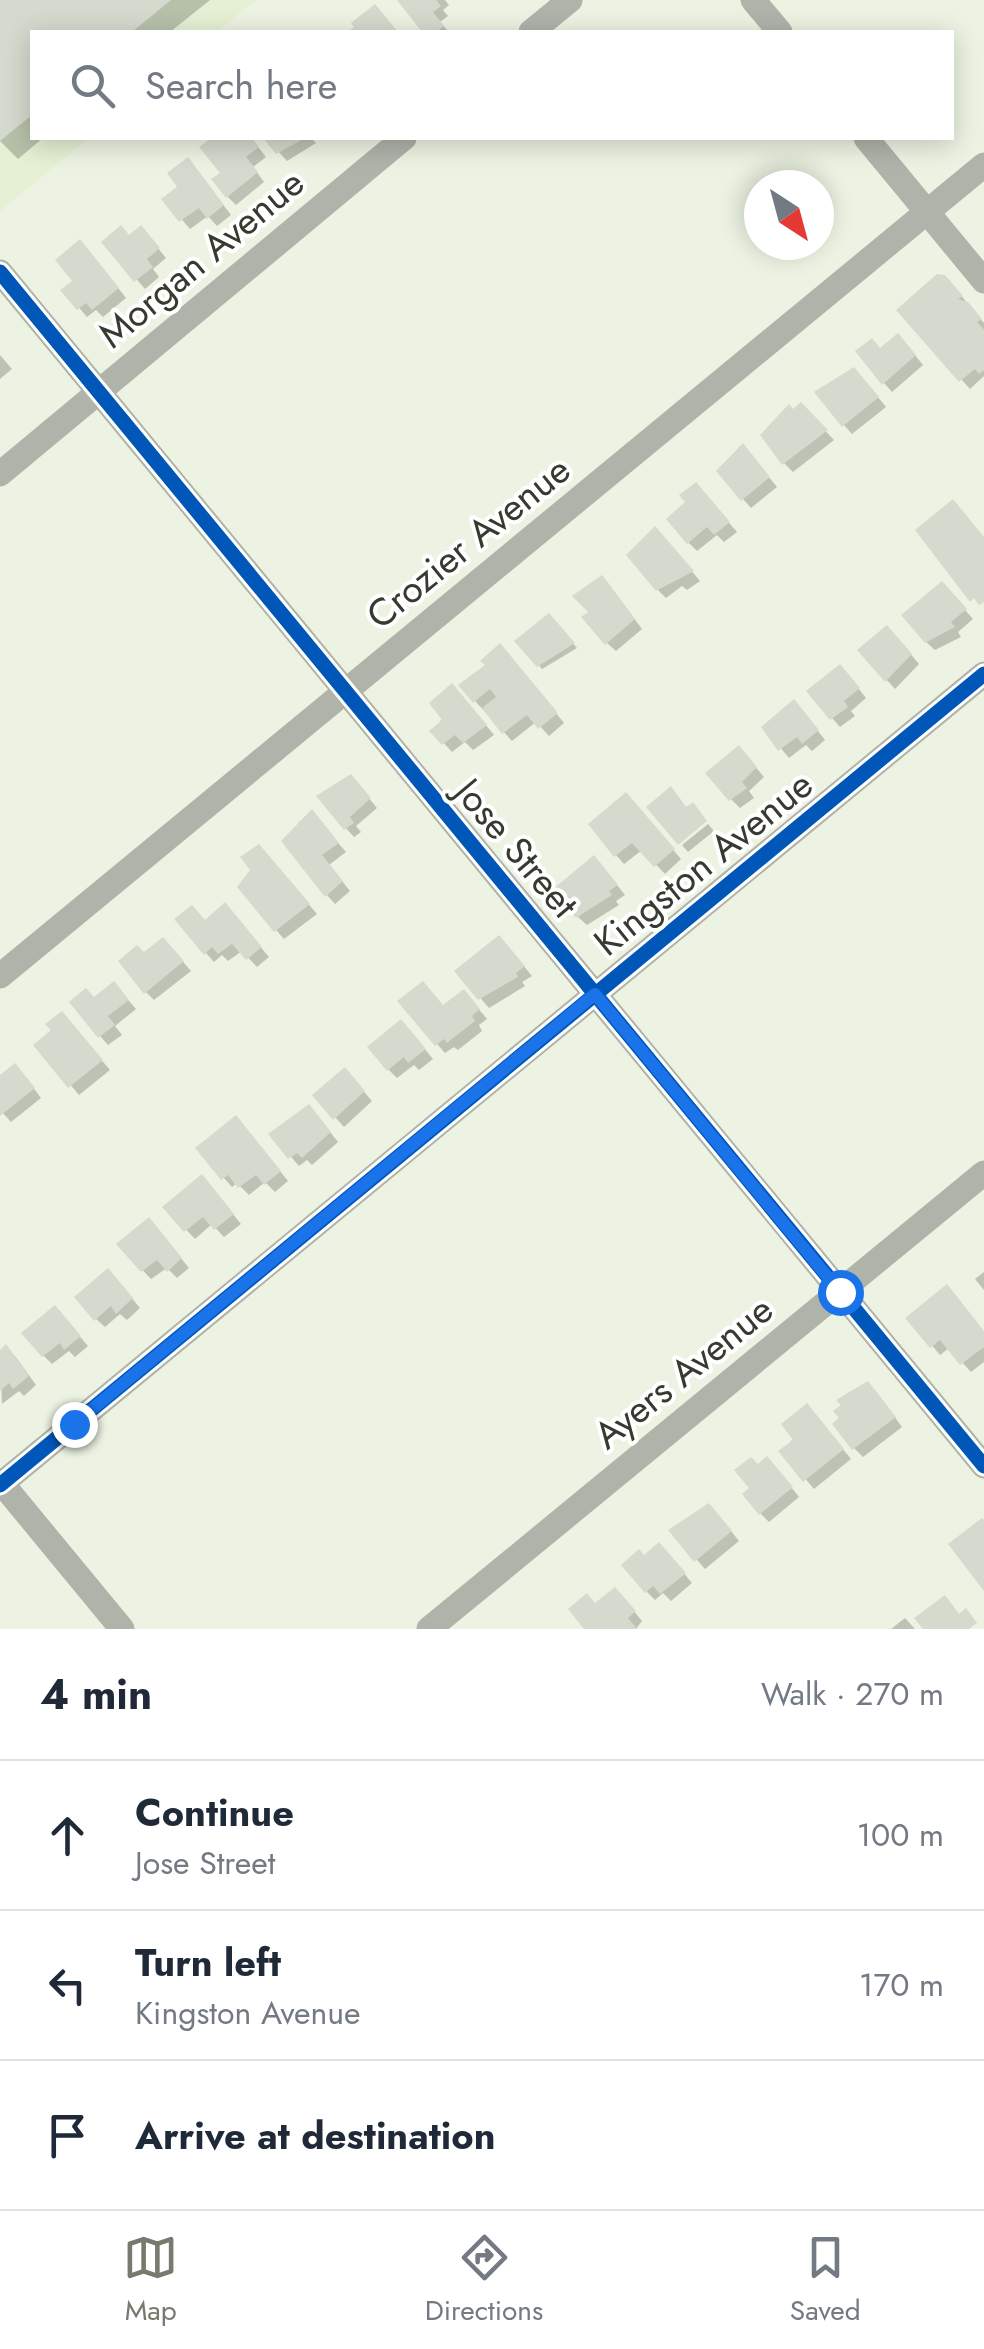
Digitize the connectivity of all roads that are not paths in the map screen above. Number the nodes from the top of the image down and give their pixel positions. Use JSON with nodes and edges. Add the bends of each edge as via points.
{"nodes":[{"id":1,"x":570,"y":0,"type":"edge"},
{"id":2,"x":753,"y":0,"type":"edge"},
{"id":3,"x":533,"y":30,"type":"edge"},
{"id":4,"x":778,"y":30,"type":"edge"},
{"id":5,"x":402,"y":140,"type":"edge"},
{"id":6,"x":868,"y":140,"type":"edge"},
{"id":7,"x":984,"y":165,"type":"edge"},
{"id":8,"x":928,"y":212,"type":"junction"},
{"id":9,"x":0,"y":272,"type":"edge"},
{"id":10,"x":984,"y":280,"type":"edge"},
{"id":11,"x":99,"y":392,"type":"junction"},
{"id":12,"x":0,"y":474,"type":"edge"},
{"id":13,"x":984,"y":674,"type":"edge"},
{"id":14,"x":346,"y":691,"type":"junction"},
{"id":15,"x":0,"y":976,"type":"edge"},
{"id":16,"x":595,"y":994,"type":"junction"},
{"id":17,"x":984,"y":1173,"type":"edge"},
{"id":18,"x":840,"y":1292,"type":"junction"},
{"id":19,"x":984,"y":1466,"type":"edge"},
{"id":20,"x":1,"y":1483,"type":"edge"},
{"id":21,"x":122,"y":1629,"type":"edge"},
{"id":22,"x":429,"y":1629,"type":"edge"}],
"edges":[{"from":1,"to":3,"type":"street"},
{"from":2,"to":4,"type":"street"},
{"from":5,"to":11,"type":"street","name":"Morgan Avenue"},
{"from":6,"to":8,"type":"street"},
{"from":7,"to":8,"type":"street","name":"Crozier Avenue"},
{"from":8,"to":10,"type":"street"},
{"from":8,"to":14,"type":"street","name":"Crozier Avenue"},
{"from":9,"to":11,"type":"street","name":"Jose Street"},
{"from":11,"to":12,"type":"street","name":"Morgan Avenue"},
{"from":11,"to":14,"type":"street","name":"Jose Street"},
{"from":13,"to":16,"type":"street","name":"Kingston Avenue"},
{"from":14,"to":15,"type":"street","name":"Crozier Avenue"},
{"from":14,"to":16,"type":"street","name":"Jose Street"},
{"from":16,"to":18,"type":"street","name":"Jose Street"},
{"from":16,"to":20,"type":"street","name":"Kingston Avenue"},
{"from":17,"to":18,"type":"street","name":"Ayers Avenue"},
{"from":18,"to":19,"type":"street","name":"Jose Street"},
{"from":18,"to":22,"type":"street","name":"Ayers Avenue"},
{"from":20,"to":21,"type":"street"}]}
